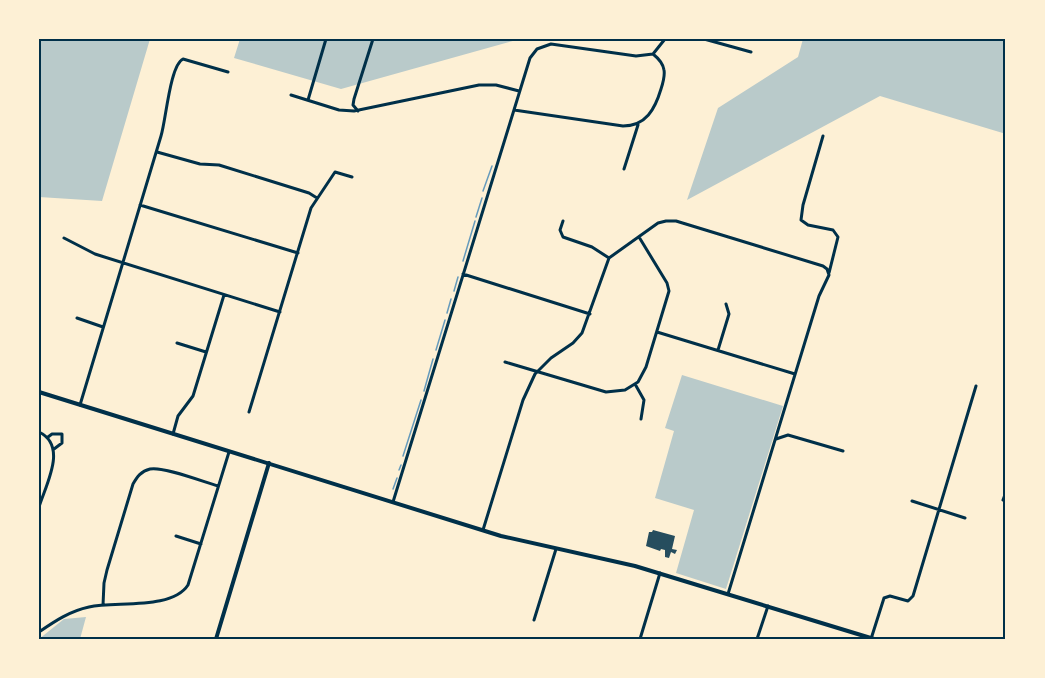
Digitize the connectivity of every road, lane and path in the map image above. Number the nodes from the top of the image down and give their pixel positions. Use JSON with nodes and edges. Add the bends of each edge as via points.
{"nodes":[{"id":1,"x":326,"y":39,"type":"edge"},
{"id":2,"x":373,"y":39,"type":"edge"},
{"id":3,"x":665,"y":39,"type":"edge"},
{"id":4,"x":704,"y":39,"type":"edge"},
{"id":5,"x":751,"y":52,"type":"dead end"},
{"id":6,"x":653,"y":54,"type":"junction"},
{"id":7,"x":228,"y":72,"type":"dead end"},
{"id":8,"x":519,"y":91,"type":"junction"},
{"id":9,"x":291,"y":95,"type":"dead end"},
{"id":10,"x":308,"y":100,"type":"junction"},
{"id":11,"x":513,"y":110,"type":"junction"},
{"id":12,"x":358,"y":111,"type":"junction"},
{"id":13,"x":639,"y":123,"type":"junction"},
{"id":14,"x":823,"y":136,"type":"dead end"},
{"id":15,"x":157,"y":152,"type":"junction"},
{"id":16,"x":624,"y":169,"type":"dead end"},
{"id":17,"x":352,"y":177,"type":"dead end"},
{"id":18,"x":316,"y":198,"type":"junction"},
{"id":19,"x":140,"y":205,"type":"junction"},
{"id":20,"x":563,"y":221,"type":"dead end"},
{"id":21,"x":639,"y":237,"type":"junction"},
{"id":22,"x":64,"y":238,"type":"dead end"},
{"id":23,"x":298,"y":253,"type":"junction"},
{"id":24,"x":609,"y":258,"type":"junction"},
{"id":25,"x":122,"y":263,"type":"junction"},
{"id":26,"x":462,"y":274,"type":"junction"},
{"id":27,"x":829,"y":275,"type":"junction"},
{"id":28,"x":224,"y":295,"type":"junction"},
{"id":29,"x":726,"y":304,"type":"dead end"},
{"id":30,"x":280,"y":312,"type":"junction"},
{"id":31,"x":590,"y":314,"type":"junction"},
{"id":32,"x":77,"y":318,"type":"dead end"},
{"id":33,"x":103,"y":327,"type":"junction"},
{"id":34,"x":657,"y":332,"type":"junction"},
{"id":35,"x":177,"y":344,"type":"dead end"},
{"id":36,"x":718,"y":350,"type":"junction"},
{"id":37,"x":206,"y":352,"type":"junction"},
{"id":38,"x":505,"y":362,"type":"dead end"},
{"id":39,"x":538,"y":372,"type":"junction"},
{"id":40,"x":795,"y":374,"type":"junction"},
{"id":41,"x":635,"y":384,"type":"junction"},
{"id":42,"x":976,"y":386,"type":"dead end"},
{"id":43,"x":39,"y":392,"type":"edge"},
{"id":44,"x":80,"y":405,"type":"junction"},
{"id":45,"x":249,"y":412,"type":"dead end"},
{"id":46,"x":641,"y":419,"type":"dead end"},
{"id":47,"x":39,"y":432,"type":"edge"},
{"id":48,"x":172,"y":434,"type":"junction"},
{"id":49,"x":48,"y":437,"type":"junction"},
{"id":50,"x":776,"y":439,"type":"junction"},
{"id":51,"x":54,"y":449,"type":"junction"},
{"id":52,"x":230,"y":451,"type":"junction"},
{"id":53,"x":843,"y":451,"type":"dead end"},
{"id":54,"x":269,"y":463,"type":"junction"},
{"id":55,"x":218,"y":486,"type":"junction"},
{"id":56,"x":1006,"y":492,"type":"edge"},
{"id":57,"x":40,"y":500,"type":"edge"},
{"id":58,"x":1003,"y":500,"type":"dead end"},
{"id":59,"x":912,"y":501,"type":"dead end"},
{"id":60,"x":393,"y":502,"type":"junction"},
{"id":61,"x":39,"y":507,"type":"edge"},
{"id":62,"x":938,"y":509,"type":"junction"},
{"id":63,"x":965,"y":518,"type":"dead end"},
{"id":64,"x":483,"y":530,"type":"junction"},
{"id":65,"x":176,"y":536,"type":"dead end"},
{"id":66,"x":201,"y":544,"type":"junction"},
{"id":67,"x":556,"y":549,"type":"junction"},
{"id":68,"x":660,"y":573,"type":"junction"},
{"id":69,"x":728,"y":594,"type":"junction"},
{"id":70,"x":103,"y":605,"type":"junction"},
{"id":71,"x":768,"y":606,"type":"junction"},
{"id":72,"x":534,"y":620,"type":"dead end"},
{"id":73,"x":39,"y":633,"type":"edge"},
{"id":74,"x":216,"y":639,"type":"edge"},
{"id":75,"x":640,"y":639,"type":"edge"},
{"id":76,"x":758,"y":639,"type":"edge"},
{"id":77,"x":872,"y":639,"type":"edge"}],
"edges":[{"from":1,"to":10,"type":"street"},
{"from":2,"to":12,"type":"street","via":[[354,99]]},
{"from":3,"to":6,"type":"street"},
{"from":4,"to":5,"type":"street"},
{"from":6,"to":8,"type":"street","via":[[636,56],[544,45],[530,58]]},
{"from":6,"to":13,"type":"street","via":[[663,66],[663,81],[655,106]]},
{"from":7,"to":15,"type":"street","via":[[183,59],[178,61]]},
{"from":8,"to":11,"type":"street"},
{"from":8,"to":12,"type":"street","via":[[479,85]]},
{"from":9,"to":10,"type":"street"},
{"from":10,"to":12,"type":"street","via":[[339,110]]},
{"from":11,"to":13,"type":"street","via":[[623,126]]},
{"from":11,"to":26,"type":"street"},
{"from":13,"to":16,"type":"street"},
{"from":14,"to":27,"type":"street","via":[[801,220],[833,230],[838,237]]},
{"from":15,"to":18,"type":"street","via":[[219,165]]},
{"from":15,"to":19,"type":"street"},
{"from":17,"to":18,"type":"street","via":[[335,172]]},
{"from":18,"to":23,"type":"street"},
{"from":19,"to":23,"type":"street"},
{"from":19,"to":25,"type":"street"},
{"from":20,"to":24,"type":"street","via":[[563,237]]},
{"from":21,"to":24,"type":"street"},
{"from":21,"to":27,"type":"street","via":[[660,222],[676,221],[823,266]]},
{"from":21,"to":34,"type":"street","via":[[668,286]]},
{"from":22,"to":25,"type":"street"},
{"from":23,"to":30,"type":"street"},
{"from":24,"to":31,"type":"street"},
{"from":25,"to":28,"type":"street"},
{"from":25,"to":33,"type":"street"},
{"from":26,"to":31,"type":"street"},
{"from":26,"to":60,"type":"street"},
{"from":27,"to":40,"type":"street"},
{"from":28,"to":30,"type":"street"},
{"from":28,"to":37,"type":"street"},
{"from":29,"to":36,"type":"street","via":[[729,314]]},
{"from":30,"to":45,"type":"street"},
{"from":31,"to":39,"type":"street","via":[[578,338]]},
{"from":32,"to":33,"type":"street"},
{"from":33,"to":44,"type":"street"},
{"from":34,"to":36,"type":"street"},
{"from":34,"to":41,"type":"street","via":[[646,368]]},
{"from":35,"to":37,"type":"street"},
{"from":36,"to":40,"type":"street"},
{"from":37,"to":48,"type":"street","via":[[193,396],[178,416]]},
{"from":38,"to":39,"type":"street"},
{"from":39,"to":41,"type":"street","via":[[606,392],[618,392]]},
{"from":39,"to":64,"type":"street","via":[[523,400]]},
{"from":40,"to":50,"type":"street"},
{"from":41,"to":46,"type":"street","via":[[644,400]]},
{"from":42,"to":62,"type":"street"},
{"from":43,"to":44,"type":"main road"},
{"from":44,"to":48,"type":"main road"},
{"from":47,"to":49,"type":"street"},
{"from":48,"to":52,"type":"main road"},
{"from":49,"to":51,"type":"street"},
{"from":49,"to":51,"type":"street","via":[[62,434],[62,442]]},
{"from":50,"to":53,"type":"street","via":[[788,435]]},
{"from":50,"to":69,"type":"street"},
{"from":51,"to":57,"type":"street"},
{"from":52,"to":54,"type":"main road"},
{"from":52,"to":55,"type":"street"},
{"from":54,"to":60,"type":"main road"},
{"from":54,"to":74,"type":"main road"},
{"from":55,"to":66,"type":"street"},
{"from":55,"to":70,"type":"street","via":[[159,469],[142,472],[133,484],[107,570]]},
{"from":56,"to":58,"type":"street"},
{"from":57,"to":61,"type":"street"},
{"from":59,"to":62,"type":"street"},
{"from":60,"to":64,"type":"main road"},
{"from":62,"to":63,"type":"street"},
{"from":62,"to":77,"type":"street","via":[[913,596],[908,601],[884,598]]},
{"from":64,"to":67,"type":"main road"},
{"from":65,"to":66,"type":"street"},
{"from":66,"to":70,"type":"street","via":[[188,585],[178,596]]},
{"from":67,"to":68,"type":"main road"},
{"from":67,"to":72,"type":"street"},
{"from":68,"to":69,"type":"main road"},
{"from":68,"to":75,"type":"street"},
{"from":69,"to":71,"type":"main road"},
{"from":70,"to":73,"type":"street","via":[[72,612]]},
{"from":71,"to":76,"type":"street"},
{"from":71,"to":77,"type":"main road"}]}
